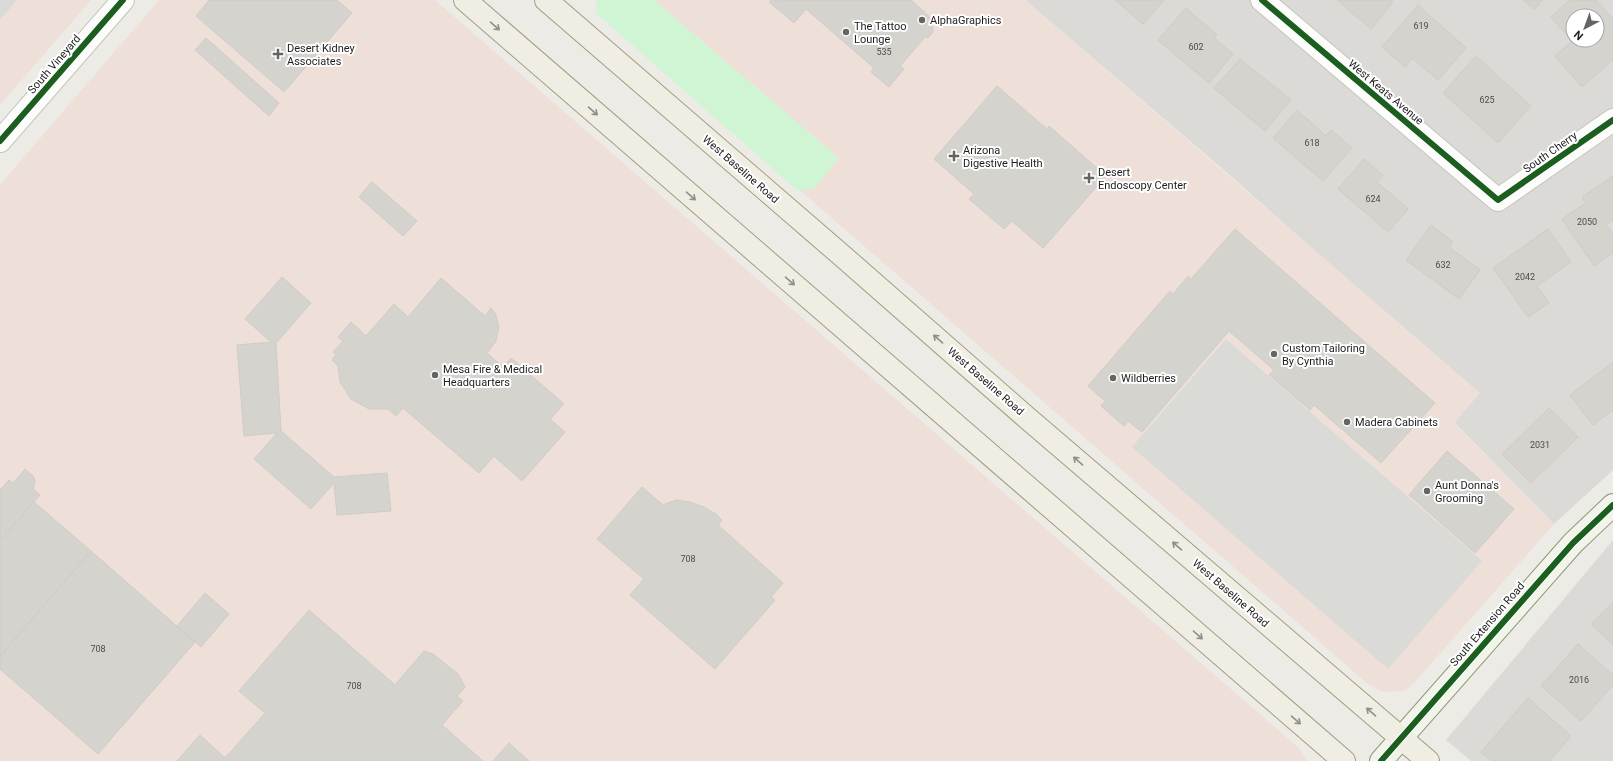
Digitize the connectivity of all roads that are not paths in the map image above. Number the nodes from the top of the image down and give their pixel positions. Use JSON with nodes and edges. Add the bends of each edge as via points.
{"nodes":[{"id":1,"x":123,"y":0,"type":"edge"},
{"id":2,"x":465,"y":0,"type":"edge"},
{"id":3,"x":546,"y":0,"type":"edge"},
{"id":4,"x":1262,"y":0,"type":"edge"},
{"id":5,"x":1613,"y":120,"type":"edge"},
{"id":6,"x":0,"y":141,"type":"edge"},
{"id":7,"x":1498,"y":200,"type":"joint"},
{"id":8,"x":1613,"y":505,"type":"edge"},
{"id":9,"x":1400,"y":738,"type":"junction"},
{"id":10,"x":1344,"y":761,"type":"edge"},
{"id":11,"x":1381,"y":761,"type":"edge"},
{"id":12,"x":1428,"y":761,"type":"edge"}],
"edges":[{"from":1,"to":6,"type":"street","name":"South Vineyard"},
{"from":2,"to":10,"type":"main road","one_way":true},
{"from":9,"to":3,"type":"main road","name":"West Baseline Road","one_way":true},
{"from":4,"to":7,"type":"street","name":"West Keats Avenue"},
{"from":5,"to":7,"type":"street","name":"South Cherry"},
{"from":8,"to":9,"type":"street","name":"South Extension Road","via":[[1573,543]]},
{"from":9,"to":11,"type":"street","name":"South Extension Road"},
{"from":9,"to":12,"type":"main road","name":"West Baseline Road"}]}
